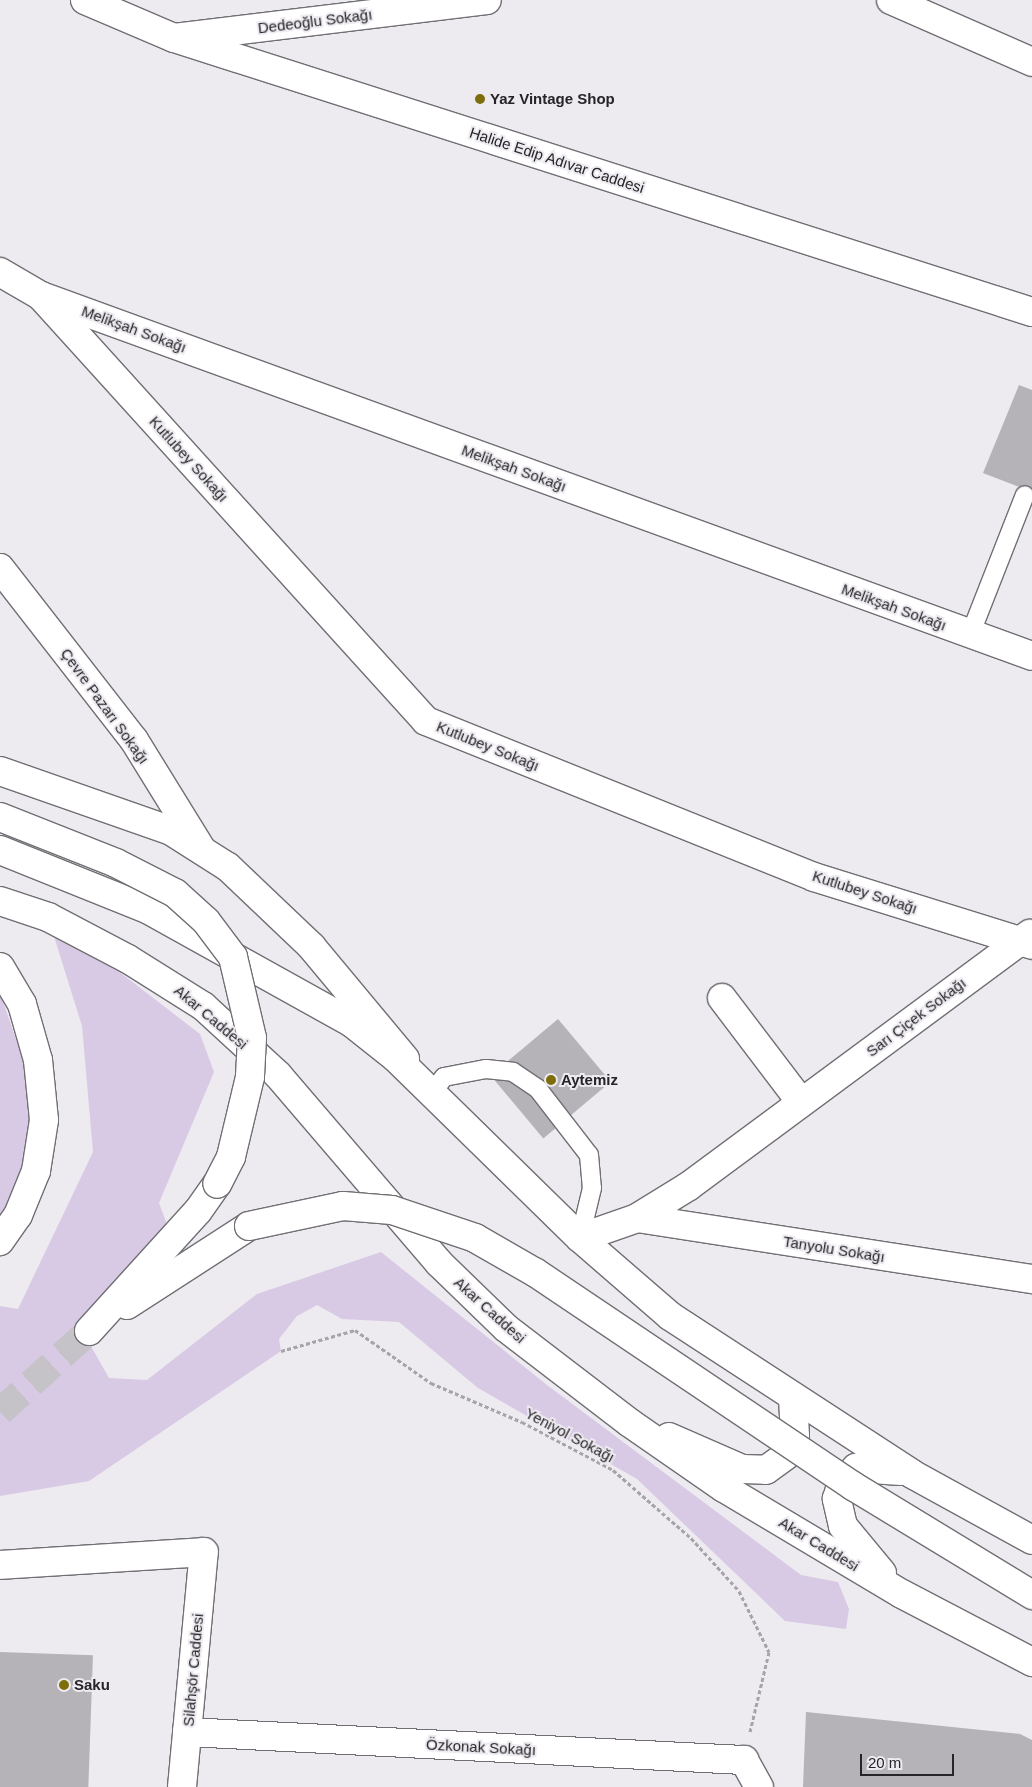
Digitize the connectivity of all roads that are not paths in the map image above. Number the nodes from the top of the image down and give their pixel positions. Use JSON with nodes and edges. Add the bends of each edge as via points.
{"nodes":[{"id":1,"x":85,"y":0,"type":"edge"},
{"id":2,"x":487,"y":0,"type":"edge"},
{"id":3,"x":891,"y":0,"type":"edge"},
{"id":4,"x":174,"y":38,"type":"junction"},
{"id":5,"x":1032,"y":62,"type":"edge"},
{"id":6,"x":0,"y":272,"type":"edge"},
{"id":7,"x":41,"y":296,"type":"junction"},
{"id":8,"x":1032,"y":312,"type":"edge"},
{"id":9,"x":1025,"y":495,"type":"dead end"},
{"id":10,"x":0,"y":568,"type":"edge"},
{"id":11,"x":970,"y":635,"type":"junction"},
{"id":12,"x":1032,"y":656,"type":"edge"},
{"id":13,"x":0,"y":771,"type":"edge"},
{"id":14,"x":0,"y":817,"type":"edge"},
{"id":15,"x":0,"y":850,"type":"edge"},
{"id":16,"x":202,"y":850,"type":"junction"},
{"id":17,"x":0,"y":901,"type":"edge"},
{"id":18,"x":1028,"y":939,"type":"edge"},
{"id":19,"x":0,"y":967,"type":"edge"},
{"id":20,"x":722,"y":998,"type":"dead end"},
{"id":21,"x":432,"y":1093,"type":"junction"},
{"id":22,"x":801,"y":1102,"type":"junction"},
{"id":23,"x":637,"y":1218,"type":"junction"},
{"id":24,"x":580,"y":1238,"type":"junction"},
{"id":25,"x":0,"y":1241,"type":"edge"},
{"id":26,"x":1032,"y":1279,"type":"edge"},
{"id":27,"x":794,"y":1400,"type":"junction"},
{"id":28,"x":630,"y":1423,"type":"junction"},
{"id":29,"x":912,"y":1474,"type":"junction"},
{"id":30,"x":1032,"y":1540,"type":"edge"},
{"id":31,"x":0,"y":1565,"type":"edge"},
{"id":32,"x":902,"y":1594,"type":"junction"},
{"id":33,"x":1032,"y":1595,"type":"edge"},
{"id":34,"x":1032,"y":1662,"type":"edge"},
{"id":35,"x":187,"y":1732,"type":"junction"},
{"id":36,"x":182,"y":1787,"type":"edge"},
{"id":37,"x":759,"y":1787,"type":"edge"}],
"edges":[{"from":1,"to":4,"type":"street","name":"Halide Edip Adıvar Caddesi"},
{"from":2,"to":4,"type":"street","name":"Dedeoğlu Sokağı"},
{"from":3,"to":5,"type":"street"},
{"from":4,"to":8,"type":"street","name":"Halide Edip Adıvar Caddesi"},
{"from":6,"to":7,"type":"street","name":"Melikşah Sokağı"},
{"from":7,"to":11,"type":"street","name":"Melikşah Sokağı"},
{"from":7,"to":18,"type":"street","name":"Kutlubey Sokağı","via":[[426,721],[814,877]]},
{"from":9,"to":11,"type":"lane"},
{"from":10,"to":16,"type":"street","name":"Çevre Pazarı Sokağı","via":[[134,740]]},
{"from":11,"to":12,"type":"street","name":"Melikşah Sokağı"},
{"from":13,"to":16,"type":"street","via":[[171,831]]},
{"from":14,"to":33,"type":"street","bridge":true,"via":[[116,864],[175,893],[206,921],[233,957],[252,1038],[244,1115],[217,1184],[198,1211],[89,1331],[249,1226],[343,1206],[392,1210],[475,1238],[536,1273],[853,1486]]},
{"from":15,"to":21,"type":"street","via":[[149,910],[294,989],[352,1024]]},
{"from":16,"to":21,"type":"street","via":[[228,867],[311,946]]},
{"from":17,"to":28,"type":"street","name":"Akar Caddesi","via":[[48,917],[113,951],[203,1006],[278,1075],[357,1171],[459,1283],[506,1328]]},
{"from":18,"to":22,"type":"street","name":"Sarı Çiçek Sokağı"},
{"from":19,"to":25,"type":"street","via":[[22,1004],[38,1060],[44,1120],[36,1171],[18,1215]]},
{"from":20,"to":22,"type":"street"},
{"from":21,"to":24,"type":"street"},
{"from":21,"to":24,"type":"lane","via":[[444,1077],[486,1068],[513,1072],[538,1090],[589,1156],[592,1188]]},
{"from":22,"to":23,"type":"street","name":"Sarı Çiçek Sokağı","via":[[689,1186]]},
{"from":23,"to":24,"type":"street","name":"Sarı Çiçek Sokağı"},
{"from":23,"to":26,"type":"street","name":"Tanyolu Sokağı"},
{"from":24,"to":27,"type":"street","via":[[670,1316]]},
{"from":27,"to":28,"type":"street","via":[[798,1418],[789,1453],[780,1462],[757,1472]]},
{"from":27,"to":29,"type":"street"},
{"from":28,"to":32,"type":"street","name":"Akar Caddesi","via":[[724,1488]]},
{"from":29,"to":30,"type":"street"},
{"from":29,"to":32,"type":"street","via":[[890,1468],[856,1468],[841,1485],[837,1499],[843,1526]]},
{"from":31,"to":35,"type":"street","name":"Silahşör Caddesi","via":[[204,1552]]},
{"from":32,"to":34,"type":"street","name":"Akar Caddesi"},
{"from":35,"to":36,"type":"street","name":"Silahşör Caddesi"},
{"from":35,"to":37,"type":"street","name":"Özkonak Sokağı","via":[[744,1760]]}]}
